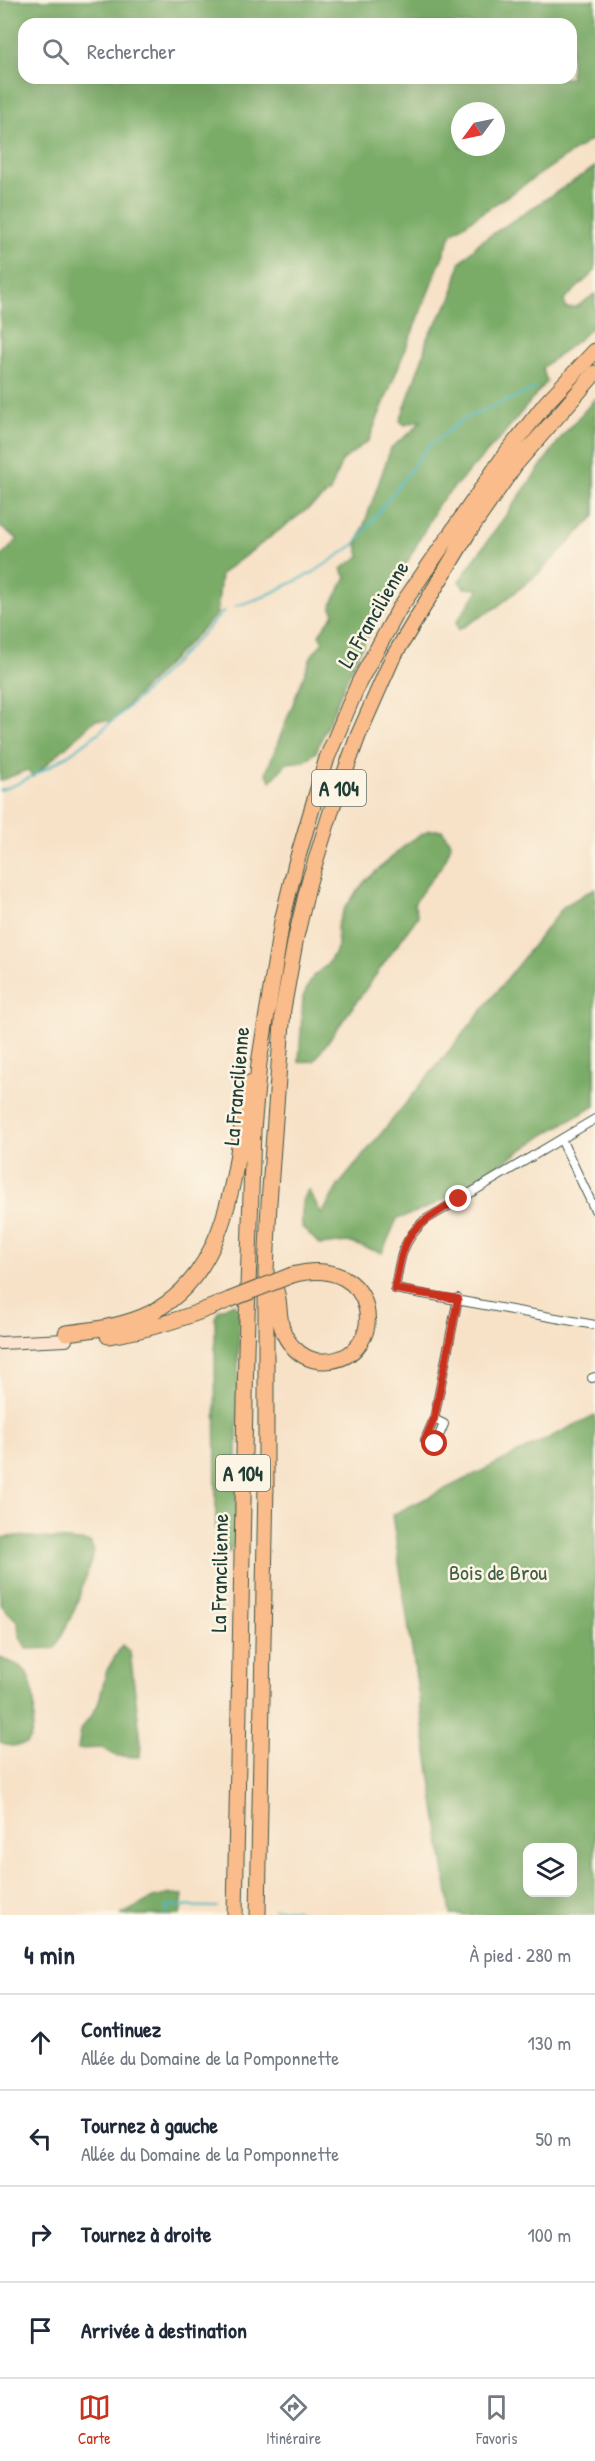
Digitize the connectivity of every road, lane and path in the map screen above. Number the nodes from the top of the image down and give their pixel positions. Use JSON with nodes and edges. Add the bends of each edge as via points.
{"nodes":[{"id":1,"x":595,"y":351,"type":"edge"},
{"id":2,"x":595,"y":373,"type":"edge"},
{"id":3,"x":263,"y":1032,"type":"junction"},
{"id":4,"x":595,"y":1119,"type":"edge"},
{"id":5,"x":561,"y":1139,"type":"junction"},
{"id":6,"x":595,"y":1210,"type":"edge"},
{"id":7,"x":266,"y":1272,"type":"junction"},
{"id":8,"x":458,"y":1299,"type":"junction"},
{"id":9,"x":595,"y":1325,"type":"edge"},
{"id":10,"x":0,"y":1336,"type":"edge"},
{"id":11,"x":66,"y":1336,"type":"junction"},
{"id":12,"x":0,"y":1343,"type":"edge"},
{"id":13,"x":434,"y":1419,"type":"dead end"},
{"id":14,"x":235,"y":1915,"type":"edge"},
{"id":15,"x":258,"y":1915,"type":"edge"}],
"edges":[{"from":1,"to":3,"type":"highway","name":"La Francilienne","number":"A 104","via":[[498,465],[399,609],[359,682],[327,758],[296,863]]},
{"from":2,"to":7,"type":"highway","name":"La Francilienne","number":"A 104","via":[[515,465],[468,533],[392,659],[358,736],[309,882],[283,1009]]},
{"from":3,"to":11,"type":"highway","via":[[254,1045],[224,1219],[203,1263],[184,1289],[155,1310],[123,1324]]},
{"from":3,"to":14,"type":"highway","name":"La Francilienne","number":"A 104","via":[[253,1130],[246,1350]]},
{"from":4,"to":5,"type":"street"},
{"from":5,"to":6,"type":"street"},
{"from":5,"to":8,"type":"street","via":[[425,1220],[405,1242],[395,1289]]},
{"from":7,"to":11,"type":"highway","bridge":true,"via":[[276,1289],[281,1328],[300,1354],[321,1362],[332,1361],[349,1354],[361,1342],[368,1326],[362,1296],[334,1273],[309,1270],[292,1275],[229,1300],[183,1319],[159,1327]]},
{"from":7,"to":15,"type":"highway","name":"La Francilienne","number":"A 104"},
{"from":8,"to":9,"type":"street"},
{"from":8,"to":13,"type":"street"},
{"from":10,"to":11,"type":"main road"},
{"from":11,"to":12,"type":"main road"}]}
